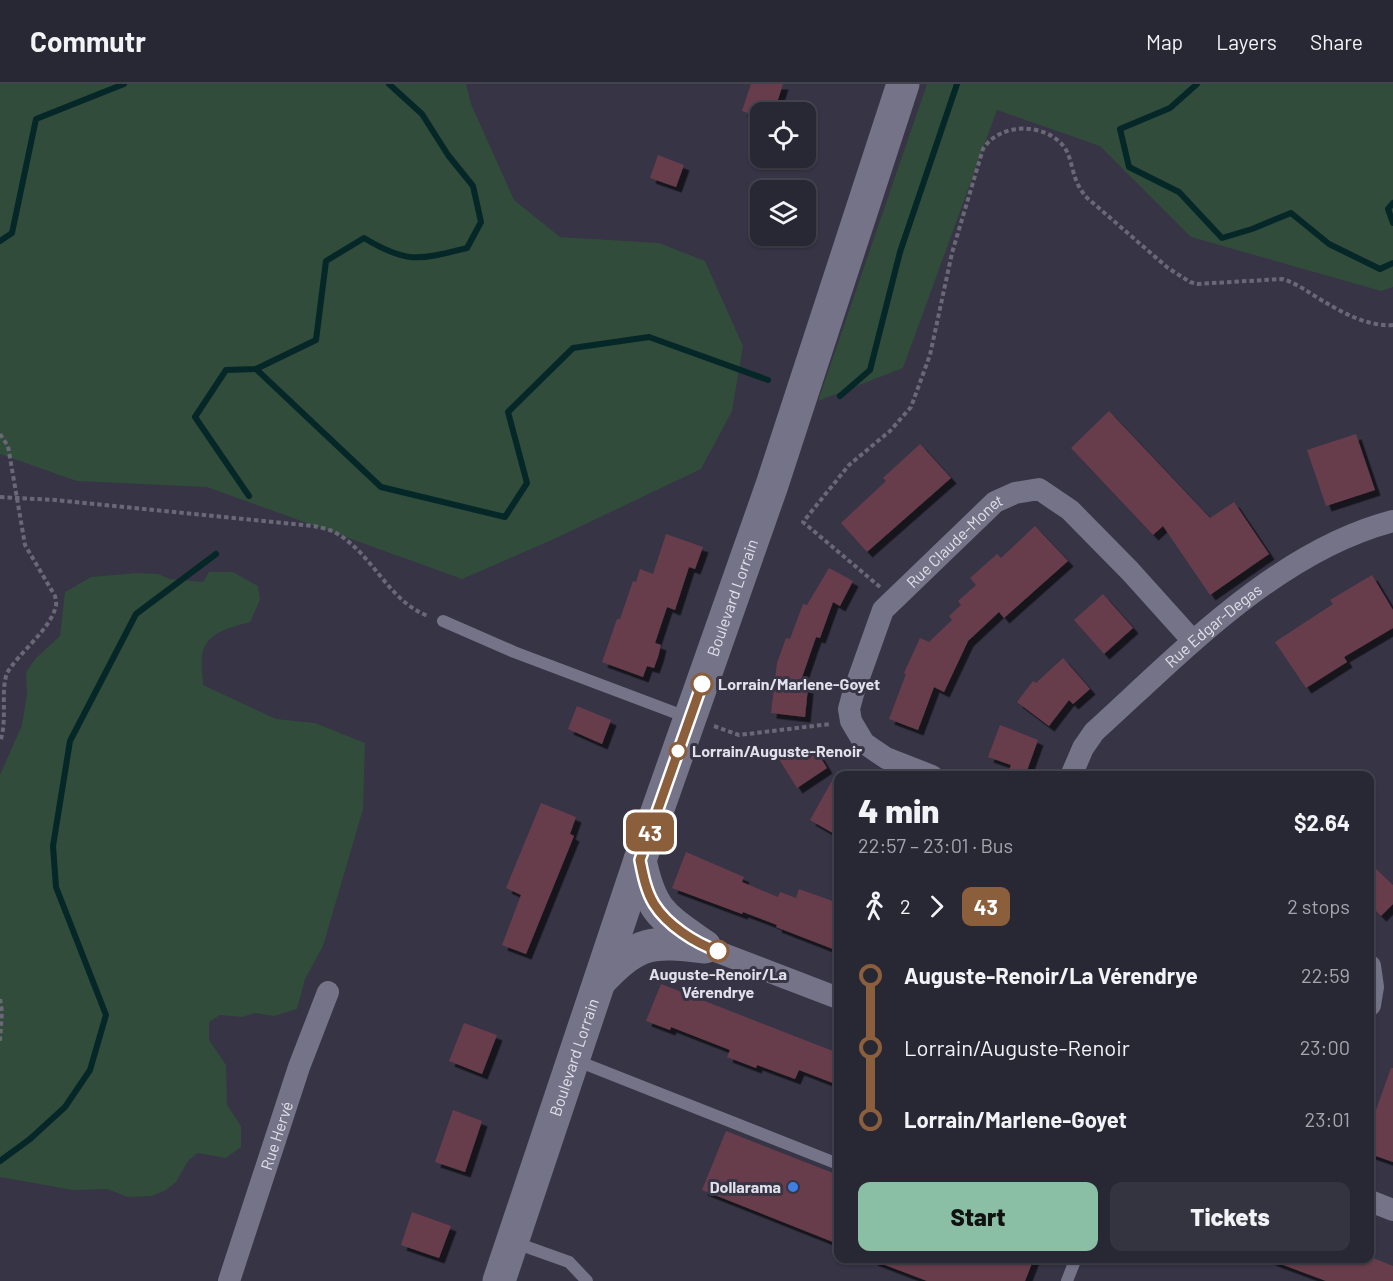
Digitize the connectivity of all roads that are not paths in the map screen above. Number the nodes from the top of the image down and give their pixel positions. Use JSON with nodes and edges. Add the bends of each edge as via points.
{"nodes":[{"id":1,"x":903,"y":84,"type":"edge"},
{"id":2,"x":1393,"y":521,"type":"edge"},
{"id":3,"x":443,"y":621,"type":"road end"},
{"id":4,"x":1193,"y":641,"type":"junction"},
{"id":5,"x":690,"y":718,"type":"junction"},
{"id":6,"x":919,"y":771,"type":"edge"},
{"id":7,"x":1073,"y":771,"type":"edge"},
{"id":8,"x":640,"y":860,"type":"junction"},
{"id":9,"x":705,"y":947,"type":"junction"},
{"id":10,"x":599,"y":982,"type":"junction"},
{"id":11,"x":328,"y":992,"type":"dead end"},
{"id":12,"x":834,"y":996,"type":"edge"},
{"id":13,"x":573,"y":1059,"type":"junction"},
{"id":14,"x":834,"y":1162,"type":"edge"},
{"id":15,"x":1374,"y":1203,"type":"edge"},
{"id":16,"x":1393,"y":1210,"type":"edge"},
{"id":17,"x":512,"y":1241,"type":"junction"},
{"id":18,"x":1074,"y":1263,"type":"edge"},
{"id":19,"x":229,"y":1281,"type":"edge"},
{"id":20,"x":499,"y":1281,"type":"edge"},
{"id":21,"x":587,"y":1281,"type":"edge"},
{"id":22,"x":1067,"y":1281,"type":"edge"}],
"edges":[{"from":1,"to":5,"type":"main road","name":"Boulevard Lorrain","via":[[772,485]]},
{"from":2,"to":4,"type":"street","name":"Rue Edgar-Degas","via":[[1327,545],[1274,579]]},
{"from":3,"to":5,"type":"lane"},
{"from":4,"to":6,"type":"street","name":"Rue Claude-Monet","via":[[1077,518],[1039,489],[995,502],[883,610],[853,694],[851,721],[864,743],[886,758]]},
{"from":4,"to":7,"type":"street","name":"Rue Edgar-Degas","via":[[1094,732]]},
{"from":5,"to":8,"type":"main road","name":"Boulevard Lorrain"},
{"from":8,"to":9,"type":"main road","via":[[653,903],[675,926]]},
{"from":8,"to":10,"type":"main road","name":"Boulevard Lorrain"},
{"from":9,"to":10,"type":"main road","via":[[647,944],[616,963]]},
{"from":9,"to":12,"type":"street"},
{"from":10,"to":13,"type":"main road","name":"Boulevard Lorrain"},
{"from":11,"to":19,"type":"street","name":"Rue Hervé","via":[[299,1067]]},
{"from":13,"to":14,"type":"lane"},
{"from":13,"to":17,"type":"main road","name":"Boulevard Lorrain"},
{"from":15,"to":16,"type":"street"},
{"from":17,"to":20,"type":"main road","name":"Boulevard Lorrain"},
{"from":17,"to":21,"type":"lane","via":[[569,1262]]},
{"from":18,"to":22,"type":"lane"}]}
